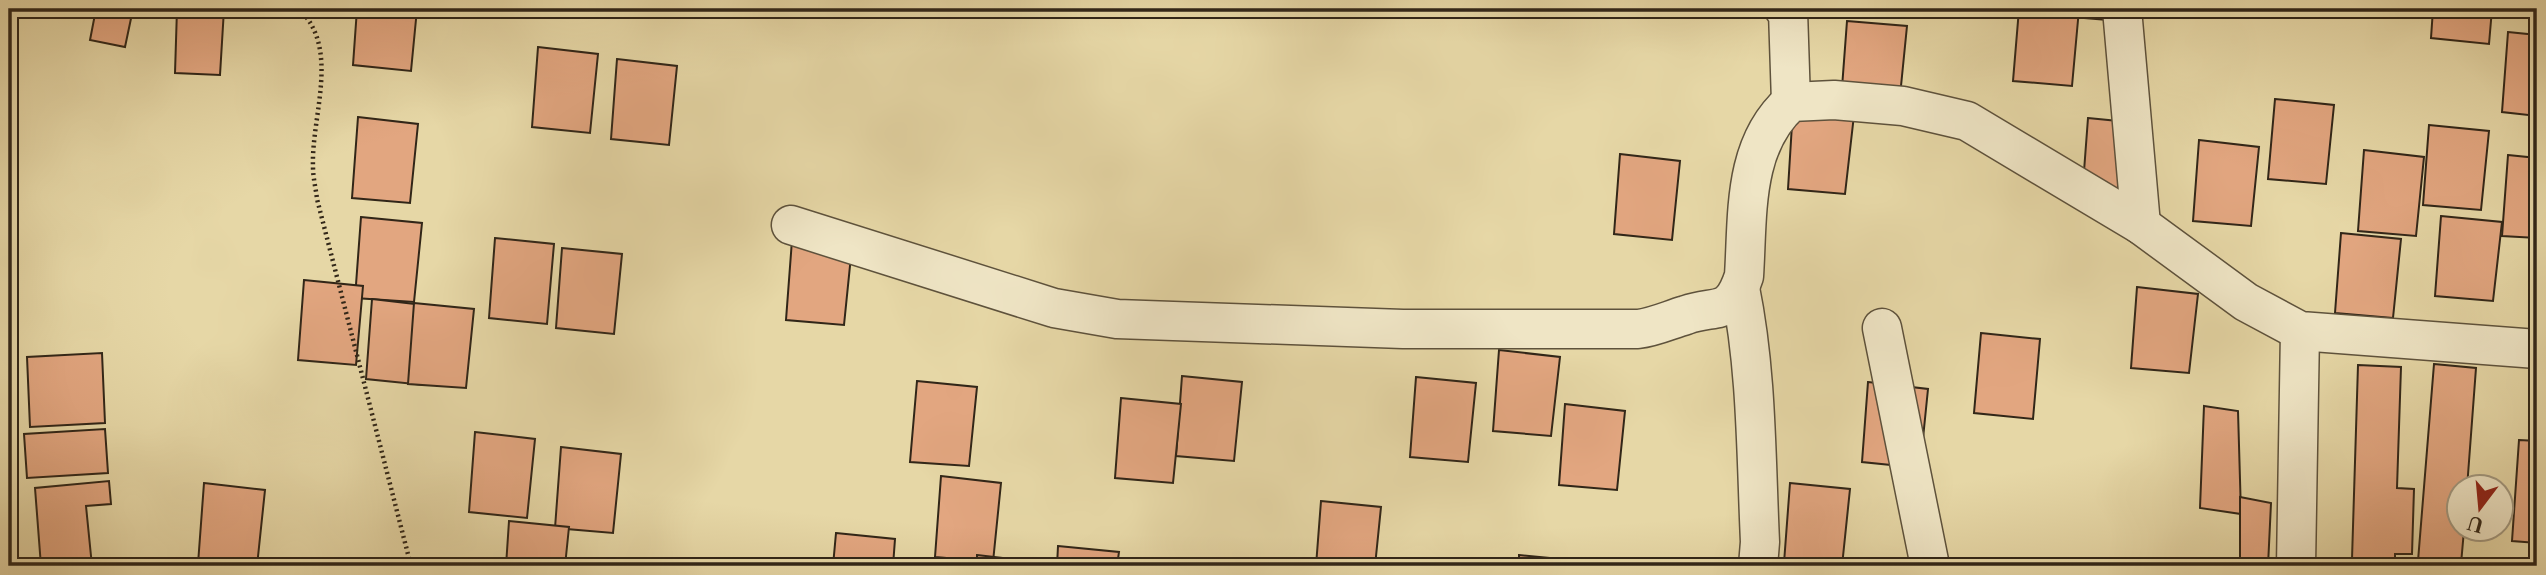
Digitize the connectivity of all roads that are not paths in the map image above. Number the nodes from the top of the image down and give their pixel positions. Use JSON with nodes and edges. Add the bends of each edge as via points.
{"nodes":[{"id":1,"x":1784,"y":9,"type":"edge"},
{"id":2,"x":2122,"y":9,"type":"edge"},
{"id":3,"x":1791,"y":102,"type":"junction"},
{"id":4,"x":791,"y":225,"type":"dead end"},
{"id":5,"x":2141,"y":225,"type":"junction"},
{"id":6,"x":1740,"y":288,"type":"junction"},
{"id":7,"x":1882,"y":328,"type":"dead end"},
{"id":8,"x":2300,"y":331,"type":"junction"},
{"id":9,"x":2537,"y":349,"type":"edge"},
{"id":10,"x":1758,"y":566,"type":"edge"},
{"id":11,"x":1930,"y":566,"type":"edge"},
{"id":12,"x":2296,"y":566,"type":"edge"}],
"edges":[{"from":1,"to":3,"type":"street","via":[[1788,11]]},
{"from":2,"to":5,"type":"street"},
{"from":3,"to":5,"type":"street","via":[[1834,100],[1903,106],[1967,121]]},
{"from":3,"to":6,"type":"street","via":[[1763,133],[1753,167]]},
{"from":4,"to":6,"type":"street","via":[[1054,308],[1116,319],[1402,329],[1638,329],[1689,313],[1714,311]]},
{"from":5,"to":8,"type":"street","via":[[2246,302]]},
{"from":6,"to":10,"type":"street","via":[[1753,391]]},
{"from":7,"to":11,"type":"street"},
{"from":8,"to":9,"type":"street"},
{"from":8,"to":12,"type":"street"}]}
